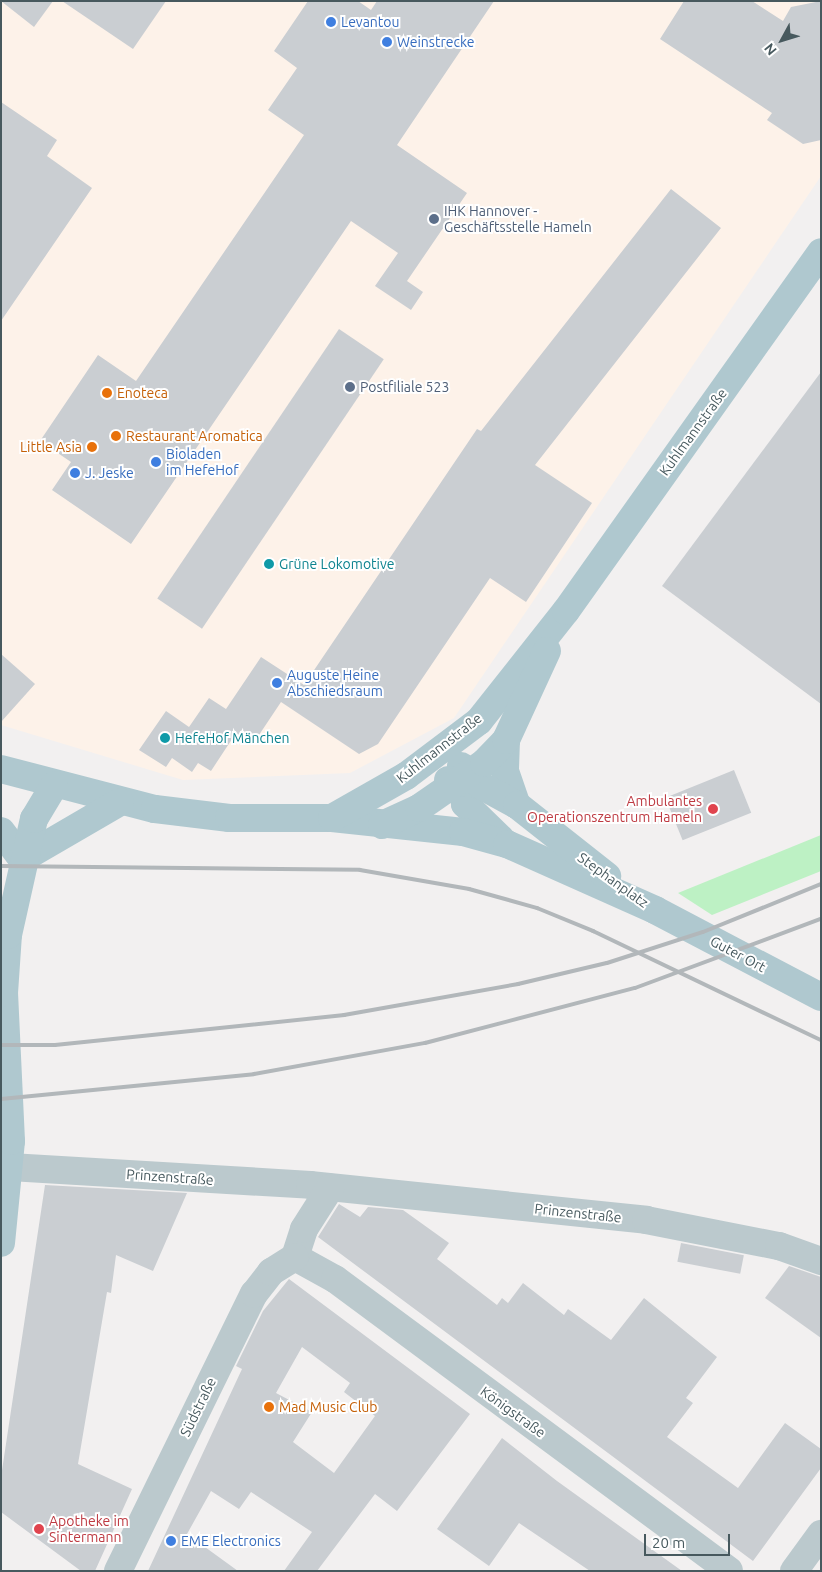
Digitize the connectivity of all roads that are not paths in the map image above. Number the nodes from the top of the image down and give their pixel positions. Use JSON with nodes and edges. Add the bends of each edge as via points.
{"nodes":[{"id":1,"x":821,"y":252,"type":"edge"},
{"id":2,"x":566,"y":611,"type":"junction"},
{"id":3,"x":479,"y":721,"type":"junction"},
{"id":4,"x":506,"y":740,"type":"junction"},
{"id":5,"x":1,"y":769,"type":"edge"},
{"id":6,"x":406,"y":776,"type":"junction"},
{"id":7,"x":460,"y":782,"type":"junction"},
{"id":8,"x":54,"y":786,"type":"junction"},
{"id":9,"x":120,"y":802,"type":"junction"},
{"id":10,"x":517,"y":805,"type":"junction"},
{"id":11,"x":332,"y":818,"type":"junction"},
{"id":12,"x":381,"y":825,"type":"junction"},
{"id":13,"x":1,"y":831,"type":"edge"},
{"id":14,"x":507,"y":844,"type":"junction"},
{"id":15,"x":22,"y":859,"type":"junction"},
{"id":16,"x":655,"y":910,"type":"junction"},
{"id":17,"x":821,"y":997,"type":"edge"},
{"id":18,"x":10,"y":1167,"type":"junction"},
{"id":19,"x":330,"y":1188,"type":"junction"},
{"id":20,"x":1,"y":1242,"type":"edge"},
{"id":21,"x":295,"y":1257,"type":"junction"},
{"id":22,"x":821,"y":1261,"type":"edge"},
{"id":23,"x":821,"y":1534,"type":"edge"},
{"id":24,"x":118,"y":1571,"type":"edge"},
{"id":25,"x":730,"y":1571,"type":"edge"},
{"id":26,"x":794,"y":1571,"type":"edge"}],
"edges":[{"from":1,"to":2,"type":"main road","name":"Kuhlmannstraße"},
{"from":2,"to":3,"type":"main road","name":"Kuhlmannstraße"},
{"from":2,"to":4,"type":"main road","name":"Kuhlmannstraße"},
{"from":3,"to":6,"type":"main road","name":"Kuhlmannstraße"},
{"from":3,"to":7,"type":"main road","name":"Stephanplatz","via":[[463,757]]},
{"from":4,"to":7,"type":"main road","name":"Kuhlmannstraße"},
{"from":4,"to":10,"type":"main road","via":[[505,771]]},
{"from":5,"to":8,"type":"main road","name":"Kuhlmannstraße"},
{"from":6,"to":7,"type":"main road","name":"Stephanplatz"},
{"from":6,"to":11,"type":"main road","name":"Kuhlmannstraße"},
{"from":7,"to":10,"type":"main road","name":"Stephanplatz","via":[[480,785]]},
{"from":7,"to":12,"type":"main road","name":"Kuhlmannstraße"},
{"from":7,"to":14,"type":"main road","name":"Stephanplatz","via":[[474,817]]},
{"from":8,"to":9,"type":"main road","name":"Kuhlmannstraße"},
{"from":8,"to":15,"type":"main road","via":[[34,819]]},
{"from":9,"to":11,"type":"main road","name":"Kuhlmannstraße","via":[[230,818]]},
{"from":9,"to":15,"type":"main road"},
{"from":10,"to":16,"type":"main road","name":"Stephanplatz","via":[[548,833]]},
{"from":11,"to":12,"type":"main road","name":"Kuhlmannstraße"},
{"from":12,"to":14,"type":"main road","name":"Stephanplatz","via":[[463,832]]},
{"from":13,"to":15,"type":"main road"},
{"from":14,"to":16,"type":"main road","name":"Stephanplatz"},
{"from":15,"to":18,"type":"main road","via":[[9,927],[4,993]]},
{"from":16,"to":17,"type":"main road","name":"Guter Ort"},
{"from":18,"to":19,"type":"street","name":"Prinzenstraße"},
{"from":18,"to":20,"type":"main road"},
{"from":19,"to":21,"type":"street","via":[[304,1229]]},
{"from":19,"to":22,"type":"street","name":"Prinzenstraße","via":[[646,1220],[779,1246]]},
{"from":21,"to":24,"type":"street","name":"Südstraße","via":[[271,1272],[254,1294]]},
{"from":21,"to":25,"type":"street","name":"Königstraße","via":[[335,1280]]},
{"from":23,"to":26,"type":"street"}]}
